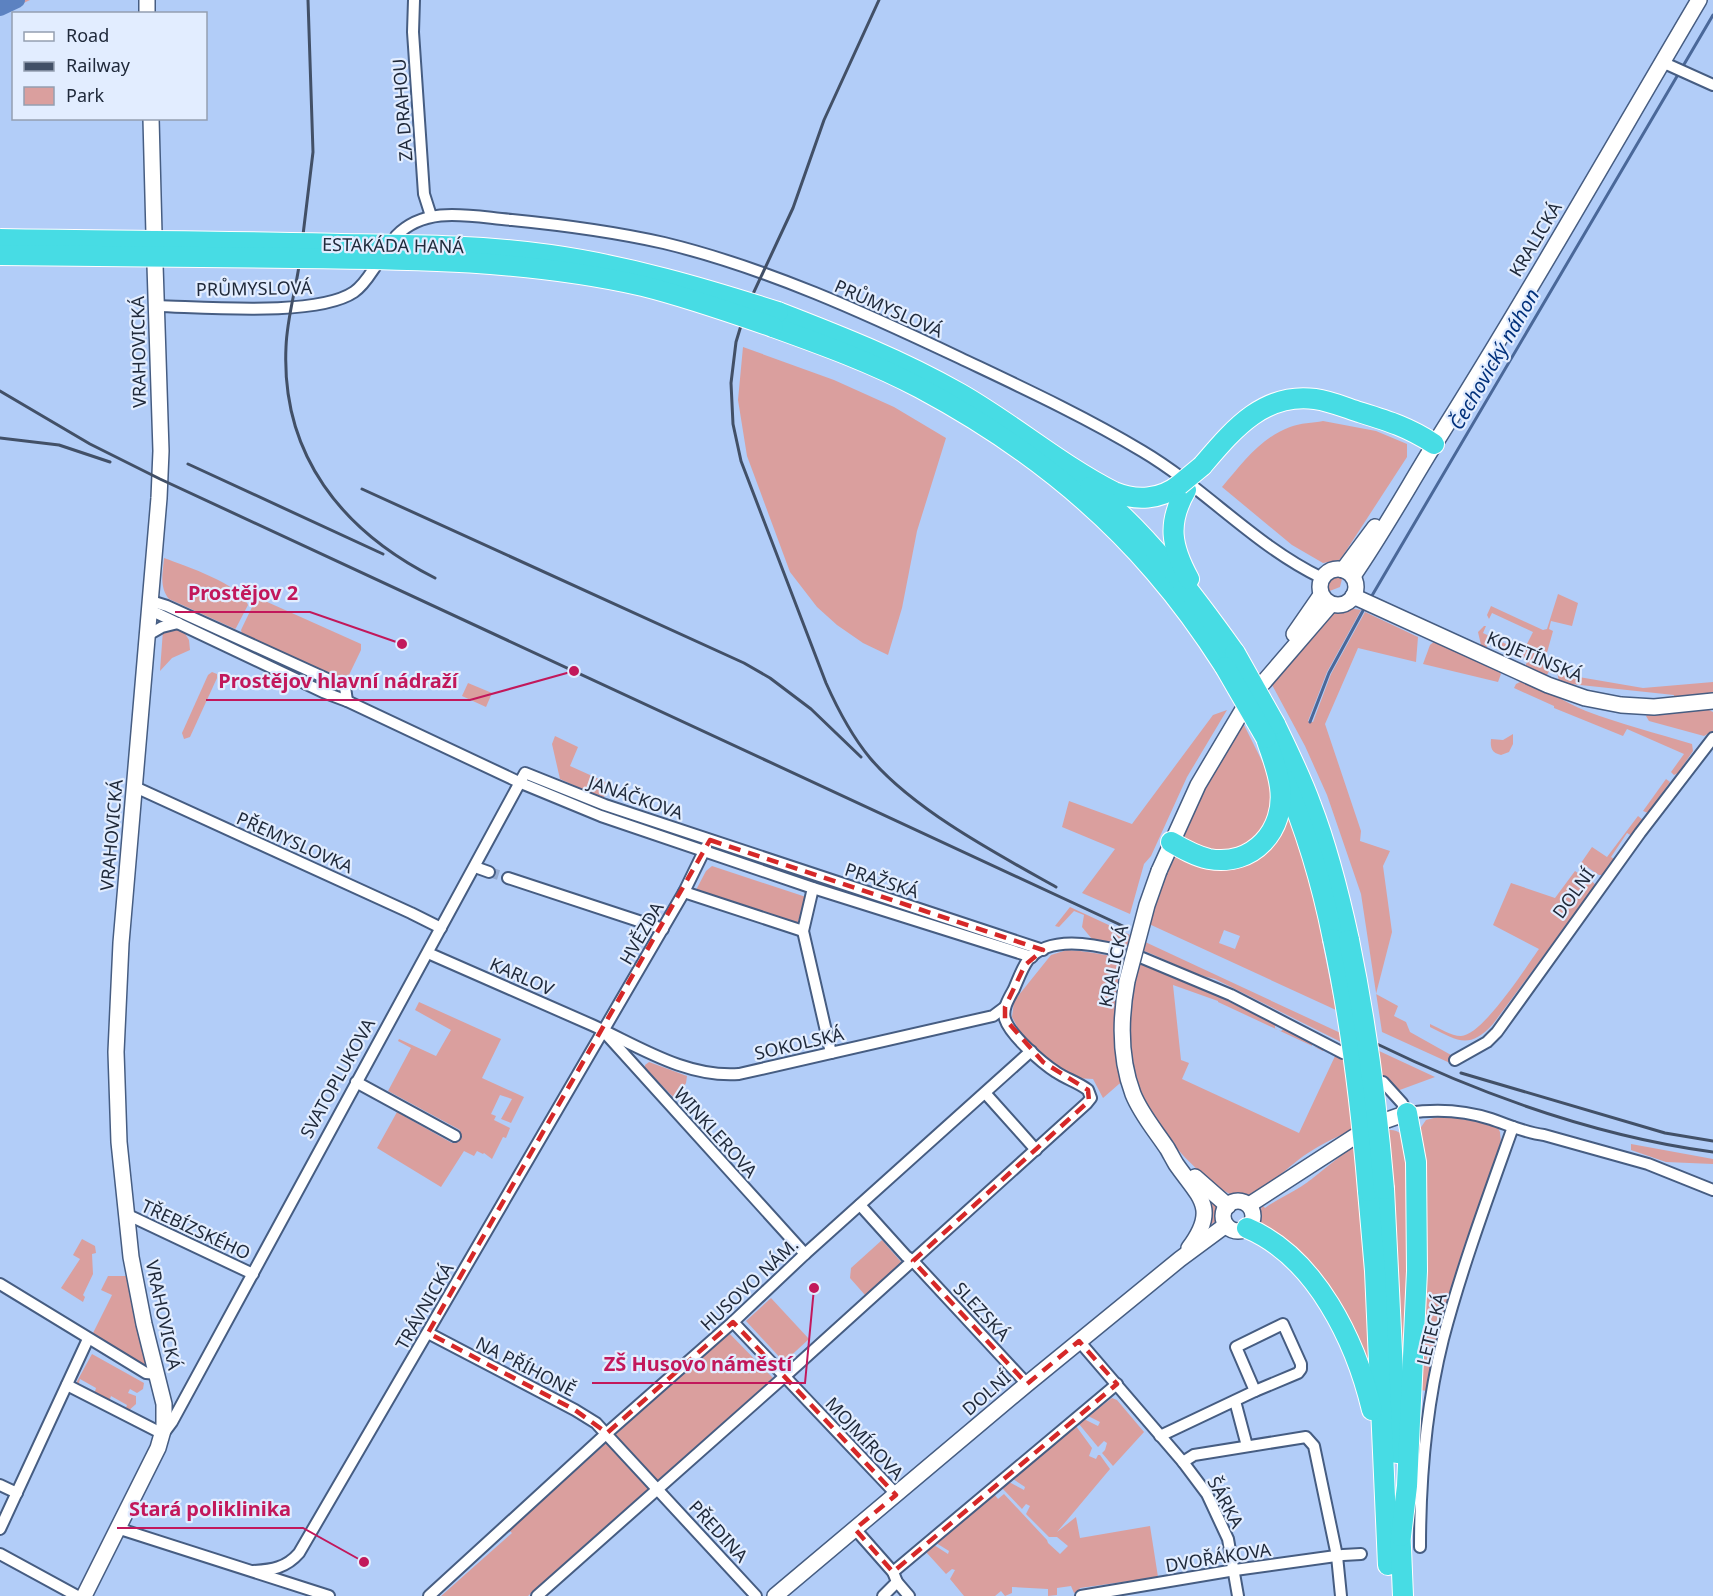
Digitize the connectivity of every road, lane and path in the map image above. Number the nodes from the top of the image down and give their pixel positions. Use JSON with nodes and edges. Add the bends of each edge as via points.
{"nodes":[{"id":1,"x":414,"y":0,"type":"edge"},
{"id":2,"x":1699,"y":0,"type":"edge"},
{"id":3,"x":1668,"y":64,"type":"junction"},
{"id":4,"x":1713,"y":85,"type":"edge"},
{"id":5,"x":151,"y":120,"type":"edge"},
{"id":6,"x":431,"y":216,"type":"junction"},
{"id":7,"x":154,"y":234,"type":"dead end"},
{"id":8,"x":396,"y":236,"type":"dead end"},
{"id":9,"x":0,"y":239,"type":"edge"},
{"id":10,"x":0,"y":255,"type":"edge"},
{"id":11,"x":155,"y":265,"type":"dead end"},
{"id":12,"x":375,"y":267,"type":"dead end"},
{"id":13,"x":157,"y":306,"type":"junction"},
{"id":14,"x":776,"y":320,"type":"junction"},
{"id":15,"x":1434,"y":444,"type":"junction"},
{"id":16,"x":1042,"y":447,"type":"junction"},
{"id":17,"x":1183,"y":487,"type":"junction"},
{"id":18,"x":1348,"y":573,"type":"junction"},
{"id":19,"x":1322,"y":578,"type":"junction"},
{"id":20,"x":1355,"y":597,"type":"junction"},
{"id":21,"x":1326,"y":599,"type":"junction"},
{"id":22,"x":151,"y":606,"type":"junction"},
{"id":23,"x":1212,"y":620,"type":"junction"},
{"id":24,"x":178,"y":623,"type":"junction"},
{"id":25,"x":148,"y":635,"type":"junction"},
{"id":26,"x":1230,"y":660,"type":"junction"},
{"id":27,"x":1263,"y":682,"type":"dead end"},
{"id":28,"x":347,"y":701,"type":"junction"},
{"id":29,"x":1713,"y":701,"type":"edge"},
{"id":30,"x":1242,"y":711,"type":"dead end"},
{"id":31,"x":1271,"y":731,"type":"junction"},
{"id":32,"x":1713,"y":738,"type":"edge"},
{"id":33,"x":523,"y":778,"type":"junction"},
{"id":34,"x":135,"y":787,"type":"junction"},
{"id":35,"x":605,"y":805,"type":"junction"},
{"id":36,"x":602,"y":816,"type":"junction"},
{"id":37,"x":711,"y":840,"type":"junction"},
{"id":38,"x":673,"y":841,"type":"junction"},
{"id":39,"x":1171,"y":842,"type":"junction"},
{"id":40,"x":703,"y":851,"type":"junction"},
{"id":41,"x":475,"y":867,"type":"junction"},
{"id":42,"x":489,"y":872,"type":"tunnel mouth"},
{"id":43,"x":508,"y":878,"type":"tunnel mouth"},
{"id":44,"x":813,"y":888,"type":"junction"},
{"id":45,"x":684,"y":892,"type":"junction"},
{"id":46,"x":441,"y":928,"type":"junction"},
{"id":47,"x":663,"y":929,"type":"junction"},
{"id":48,"x":802,"y":931,"type":"junction"},
{"id":49,"x":1043,"y":950,"type":"junction"},
{"id":50,"x":1120,"y":951,"type":"dead end"},
{"id":51,"x":428,"y":953,"type":"junction"},
{"id":52,"x":1032,"y":957,"type":"junction"},
{"id":53,"x":1140,"y":957,"type":"dead end"},
{"id":54,"x":1005,"y":1007,"type":"junction"},
{"id":55,"x":603,"y":1030,"type":"junction"},
{"id":56,"x":1031,"y":1051,"type":"junction"},
{"id":57,"x":831,"y":1053,"type":"junction"},
{"id":58,"x":1343,"y":1053,"type":"dead end"},
{"id":59,"x":1455,"y":1060,"type":"dead end"},
{"id":60,"x":356,"y":1082,"type":"junction"},
{"id":61,"x":1383,"y":1082,"type":"dead end"},
{"id":62,"x":986,"y":1094,"type":"junction"},
{"id":63,"x":1407,"y":1113,"type":"junction"},
{"id":64,"x":1387,"y":1120,"type":"dead end"},
{"id":65,"x":1513,"y":1127,"type":"junction"},
{"id":66,"x":455,"y":1136,"type":"dead end"},
{"id":67,"x":1354,"y":1137,"type":"dead end"},
{"id":68,"x":1166,"y":1146,"type":"junction"},
{"id":69,"x":1036,"y":1150,"type":"junction"},
{"id":70,"x":1376,"y":1190,"type":"junction"},
{"id":71,"x":1713,"y":1190,"type":"edge"},
{"id":72,"x":860,"y":1205,"type":"junction"},
{"id":73,"x":1248,"y":1205,"type":"junction"},
{"id":74,"x":1228,"y":1206,"type":"junction"},
{"id":75,"x":126,"y":1214,"type":"junction"},
{"id":76,"x":1226,"y":1225,"type":"junction"},
{"id":77,"x":1247,"y":1228,"type":"junction"},
{"id":78,"x":805,"y":1254,"type":"junction"},
{"id":79,"x":1180,"y":1259,"type":"junction"},
{"id":80,"x":913,"y":1261,"type":"junction"},
{"id":81,"x":253,"y":1274,"type":"junction"},
{"id":82,"x":0,"y":1284,"type":"edge"},
{"id":83,"x":733,"y":1322,"type":"junction"},
{"id":84,"x":428,"y":1333,"type":"junction"},
{"id":85,"x":88,"y":1339,"type":"junction"},
{"id":86,"x":1079,"y":1341,"type":"junction"},
{"id":87,"x":157,"y":1374,"type":"junction"},
{"id":88,"x":784,"y":1377,"type":"junction"},
{"id":89,"x":1027,"y":1384,"type":"junction"},
{"id":90,"x":1118,"y":1384,"type":"junction"},
{"id":91,"x":67,"y":1385,"type":"junction"},
{"id":92,"x":1255,"y":1391,"type":"junction"},
{"id":93,"x":188,"y":1392,"type":"junction"},
{"id":94,"x":1235,"y":1401,"type":"junction"},
{"id":95,"x":164,"y":1404,"type":"junction"},
{"id":96,"x":607,"y":1433,"type":"junction"},
{"id":97,"x":163,"y":1434,"type":"junction"},
{"id":98,"x":1160,"y":1436,"type":"junction"},
{"id":99,"x":1247,"y":1446,"type":"junction"},
{"id":100,"x":1183,"y":1462,"type":"junction"},
{"id":101,"x":1384,"y":1469,"type":"junction"},
{"id":102,"x":0,"y":1485,"type":"edge"},
{"id":103,"x":658,"y":1489,"type":"junction"},
{"id":104,"x":17,"y":1493,"type":"junction"},
{"id":105,"x":897,"y":1495,"type":"junction"},
{"id":106,"x":117,"y":1528,"type":"junction"},
{"id":107,"x":0,"y":1529,"type":"edge"},
{"id":108,"x":855,"y":1530,"type":"junction"},
{"id":109,"x":1401,"y":1536,"type":"junction"},
{"id":110,"x":1420,"y":1547,"type":"dead end"},
{"id":111,"x":0,"y":1554,"type":"edge"},
{"id":112,"x":1361,"y":1554,"type":"dead end"},
{"id":113,"x":1337,"y":1556,"type":"junction"},
{"id":114,"x":1235,"y":1570,"type":"junction"},
{"id":115,"x":252,"y":1571,"type":"junction"},
{"id":116,"x":895,"y":1577,"type":"junction"},
{"id":117,"x":77,"y":1596,"type":"edge"},
{"id":118,"x":84,"y":1596,"type":"edge"},
{"id":119,"x":329,"y":1596,"type":"edge"},
{"id":120,"x":429,"y":1596,"type":"edge"},
{"id":121,"x":537,"y":1596,"type":"edge"},
{"id":122,"x":756,"y":1596,"type":"edge"},
{"id":123,"x":775,"y":1596,"type":"edge"},
{"id":124,"x":883,"y":1596,"type":"edge"},
{"id":125,"x":909,"y":1596,"type":"edge"},
{"id":126,"x":1081,"y":1596,"type":"edge"},
{"id":127,"x":1238,"y":1596,"type":"edge"},
{"id":128,"x":1341,"y":1596,"type":"edge"},
{"id":129,"x":1390,"y":1596,"type":"edge"},
{"id":130,"x":1403,"y":1596,"type":"edge"}],
"edges":[{"from":1,"to":6,"type":"street","name":"ZA DRAHOU","via":[[424,194]]},
{"from":2,"to":3,"type":"main road","name":"KRALICKÁ"},
{"from":3,"to":4,"type":"street"},
{"from":3,"to":15,"type":"main road","name":"KRALICKÁ"},
{"from":5,"to":7,"type":"main road"},
{"from":6,"to":8,"type":"street","name":"PRŮMYSLOVÁ"},
{"from":6,"to":19,"type":"street","name":"PRŮMYSLOVÁ","via":[[528,221],[619,234],[792,283],[1058,405],[1144,452],[1286,559]]},
{"from":9,"to":14,"type":"highway","name":"ESTAKÁDA HANÁ","bridge":true,"via":[[512,250],[593,262],[699,286]]},
{"from":10,"to":14,"type":"highway","name":"ESTAKÁDA HANÁ","bridge":true,"via":[[471,262],[572,273],[642,286]]},
{"from":11,"to":13,"type":"main road","name":"VRAHOVICKÁ"},
{"from":12,"to":13,"type":"street","name":"PRŮMYSLOVÁ","via":[[354,292],[320,303],[260,308]]},
{"from":13,"to":22,"type":"main road","name":"VRAHOVICKÁ","via":[[160,466]]},
{"from":14,"to":16,"type":"highway","via":[[853,341],[922,373]]},
{"from":14,"to":26,"type":"highway","via":[[918,387],[987,426],[1032,458],[1086,502],[1155,571]]},
{"from":15,"to":17,"type":"highway","bridge":true,"via":[[1387,420],[1324,401],[1296,398],[1275,402],[1250,415]]},
{"from":15,"to":18,"type":"main road","name":"KRALICKÁ","via":[[1384,530]]},
{"from":16,"to":17,"type":"highway","via":[[1119,494],[1150,497]]},
{"from":16,"to":23,"type":"highway","via":[[1095,490],[1136,531]]},
{"from":17,"to":23,"type":"highway","via":[[1175,515],[1175,546]]},
{"from":18,"to":19,"type":"main road","via":[[1331,570]]},
{"from":18,"to":20,"type":"main road","via":[[1356,587]]},
{"from":19,"to":21,"type":"main road","via":[[1319,586]]},
{"from":20,"to":21,"type":"main road","via":[[1342,604]]},
{"from":20,"to":29,"type":"main road","name":"KOJETÍNSKÁ","via":[[1585,698],[1654,707]]},
{"from":21,"to":27,"type":"main road","via":[[1299,626]]},
{"from":22,"to":24,"type":"street","name":"JANÁČKOVA"},
{"from":22,"to":25,"type":"main road","name":"VRAHOVICKÁ"},
{"from":22,"to":28,"type":"street","via":[[167,606],[345,687]]},
{"from":23,"to":26,"type":"highway"},
{"from":24,"to":25,"type":"street"},
{"from":24,"to":28,"type":"street","name":"JANÁČKOVA"},
{"from":25,"to":34,"type":"main road","name":"VRAHOVICKÁ"},
{"from":26,"to":31,"type":"highway","bridge":true},
{"from":28,"to":33,"type":"street","name":"JANÁČKOVA"},
{"from":30,"to":39,"type":"main road","name":"KRALICKÁ","via":[[1198,785]]},
{"from":31,"to":39,"type":"highway","via":[[1281,797],[1276,825],[1263,844],[1241,857],[1215,860],[1192,854]]},
{"from":31,"to":70,"type":"highway","bridge":true,"via":[[1311,804],[1340,898],[1341,939],[1361,999],[1377,1111]]},
{"from":32,"to":59,"type":"street","name":"DOLNÍ","via":[[1497,1032]]},
{"from":33,"to":35,"type":"street","name":"JANÁČKOVA"},
{"from":33,"to":36,"type":"street","name":"JANÁČKOVA"},
{"from":33,"to":41,"type":"street","name":"SVATOPLUKOVA"},
{"from":34,"to":46,"type":"street","name":"PŘEMYSLOVKA"},
{"from":34,"to":75,"type":"main road","name":"VRAHOVICKÁ","via":[[116,1010],[117,1106]]},
{"from":35,"to":36,"type":"street"},
{"from":35,"to":37,"type":"street","name":"JANÁČKOVA"},
{"from":36,"to":38,"type":"street","name":"JANÁČKOVA"},
{"from":37,"to":38,"type":"street","name":"JANÁČKOVA"},
{"from":37,"to":40,"type":"street","name":"HVĚZDA"},
{"from":37,"to":49,"type":"street","name":"PRAŽSKÁ"},
{"from":38,"to":40,"type":"street","name":"JANÁČKOVA"},
{"from":39,"to":68,"type":"main road","name":"KRALICKÁ","bridge":true,"via":[[1126,981],[1121,1025],[1124,1062],[1133,1093]]},
{"from":40,"to":44,"type":"street","name":"JANÁČKOVA"},
{"from":40,"to":45,"type":"street","name":"HVĚZDA"},
{"from":41,"to":42,"type":"street"},
{"from":41,"to":46,"type":"street","name":"SVATOPLUKOVA"},
{"from":43,"to":47,"type":"street"},
{"from":44,"to":48,"type":"street"},
{"from":44,"to":52,"type":"street","name":"PRAŽSKÁ"},
{"from":45,"to":47,"type":"street","name":"HVĚZDA"},
{"from":45,"to":48,"type":"street"},
{"from":46,"to":51,"type":"street","name":"SVATOPLUKOVA"},
{"from":47,"to":55,"type":"street","name":"HVĚZDA"},
{"from":48,"to":57,"type":"street"},
{"from":49,"to":50,"type":"street","via":[[1075,943]]},
{"from":49,"to":52,"type":"street"},
{"from":51,"to":55,"type":"street","name":"KARLOV"},
{"from":51,"to":60,"type":"street","name":"SVATOPLUKOVA"},
{"from":52,"to":54,"type":"street"},
{"from":53,"to":58,"type":"street","via":[[1241,1000]]},
{"from":54,"to":56,"type":"street","via":[[1007,1022]]},
{"from":54,"to":57,"type":"street","name":"SOKOLSKÁ","via":[[993,1016]]},
{"from":55,"to":57,"type":"street","name":"SOKOLSKÁ","via":[[688,1068],[718,1074],[739,1074]]},
{"from":55,"to":78,"type":"street","name":"WINKLEROVA"},
{"from":55,"to":84,"type":"street","name":"TRÁVNICKÁ"},
{"from":56,"to":62,"type":"street","name":"HUSOVO NÁM."},
{"from":56,"to":69,"type":"street","via":[[1056,1072],[1088,1090],[1091,1098]]},
{"from":60,"to":66,"type":"street"},
{"from":60,"to":81,"type":"street","name":"SVATOPLUKOVA"},
{"from":61,"to":63,"type":"street"},
{"from":62,"to":69,"type":"street"},
{"from":62,"to":72,"type":"street","name":"HUSOVO NÁM."},
{"from":63,"to":64,"type":"main road"},
{"from":63,"to":65,"type":"street","via":[[1458,1112]]},
{"from":63,"to":109,"type":"highway","via":[[1416,1162],[1417,1271]]},
{"from":65,"to":71,"type":"street","via":[[1640,1162]]},
{"from":65,"to":110,"type":"street","name":"LETECKÁ","via":[[1443,1341],[1424,1454]]},
{"from":67,"to":73,"type":"main road"},
{"from":68,"to":74,"type":"main road"},
{"from":68,"to":79,"type":"main road","name":"KRALICKÁ","via":[[1198,1191],[1203,1208],[1200,1231]]},
{"from":69,"to":80,"type":"street"},
{"from":70,"to":101,"type":"highway","via":[[1375,1271]]},
{"from":70,"to":109,"type":"highway"},
{"from":72,"to":78,"type":"street","name":"HUSOVO NÁM."},
{"from":72,"to":80,"type":"street","name":"SLEZSKÁ"},
{"from":73,"to":74,"type":"main road","via":[[1238,1201]]},
{"from":73,"to":77,"type":"main road","via":[[1253,1219]]},
{"from":74,"to":76,"type":"main road","via":[[1224,1215]]},
{"from":75,"to":81,"type":"street","name":"TŘEBÍZSKÉHO"},
{"from":75,"to":87,"type":"main road","name":"VRAHOVICKÁ","via":[[140,1305]]},
{"from":76,"to":77,"type":"main road","via":[[1236,1231]]},
{"from":76,"to":79,"type":"main road","name":"DOLNÍ"},
{"from":77,"to":101,"type":"highway","via":[[1266,1237],[1289,1256],[1332,1307],[1361,1369]]},
{"from":78,"to":83,"type":"street","name":"HUSOVO NÁM."},
{"from":79,"to":86,"type":"main road","name":"DOLNÍ"},
{"from":80,"to":88,"type":"street"},
{"from":80,"to":89,"type":"street","name":"SLEZSKÁ"},
{"from":81,"to":93,"type":"street","name":"SVATOPLUKOVA"},
{"from":82,"to":85,"type":"street"},
{"from":83,"to":88,"type":"street","name":"MOJMÍROVA"},
{"from":83,"to":96,"type":"street","name":"HUSOVO NÁM."},
{"from":84,"to":96,"type":"street","name":"NA PŘÍHONĚ","via":[[585,1415]]},
{"from":84,"to":115,"type":"street","name":"TRÁVNICKÁ","via":[[299,1553],[274,1570]]},
{"from":85,"to":87,"type":"street","via":[[146,1373]]},
{"from":85,"to":91,"type":"street"},
{"from":86,"to":89,"type":"main road","name":"DOLNÍ"},
{"from":86,"to":90,"type":"street","name":"ŠÁRKA"},
{"from":87,"to":95,"type":"main road","name":"VRAHOVICKÁ"},
{"from":88,"to":103,"type":"street"},
{"from":88,"to":105,"type":"street","name":"MOJMÍROVA"},
{"from":89,"to":105,"type":"main road","name":"DOLNÍ"},
{"from":90,"to":98,"type":"street","name":"ŠÁRKA"},
{"from":90,"to":116,"type":"street"},
{"from":91,"to":97,"type":"street"},
{"from":91,"to":104,"type":"street"},
{"from":92,"to":92,"type":"street","via":[[1301,1369],[1283,1323],[1236,1347]]},
{"from":92,"to":94,"type":"street"},
{"from":93,"to":95,"type":"street"},
{"from":93,"to":97,"type":"street","name":"SVATOPLUKOVA"},
{"from":94,"to":98,"type":"street"},
{"from":94,"to":99,"type":"street"},
{"from":95,"to":97,"type":"main road","name":"SVATOPLUKOVA"},
{"from":96,"to":103,"type":"street","name":"NA PŘÍHONĚ"},
{"from":96,"to":120,"type":"street","name":"HUSOVO NÁM."},
{"from":97,"to":106,"type":"main road","name":"SVATOPLUKOVA"},
{"from":98,"to":100,"type":"street","name":"ŠÁRKA"},
{"from":99,"to":100,"type":"street","via":[[1194,1455]]},
{"from":99,"to":113,"type":"street","via":[[1306,1437],[1314,1446]]},
{"from":100,"to":114,"type":"street","name":"ŠÁRKA","via":[[1222,1522]]},
{"from":101,"to":129,"type":"highway"},
{"from":102,"to":104,"type":"street"},
{"from":103,"to":121,"type":"street"},
{"from":103,"to":122,"type":"street","name":"PŘEDINA"},
{"from":104,"to":107,"type":"street"},
{"from":105,"to":108,"type":"main road","name":"DOLNÍ"},
{"from":106,"to":115,"type":"street"},
{"from":106,"to":118,"type":"main road","name":"SVATOPLUKOVA"},
{"from":108,"to":116,"type":"street"},
{"from":108,"to":123,"type":"main road","name":"DOLNÍ"},
{"from":109,"to":130,"type":"highway"},
{"from":111,"to":117,"type":"street"},
{"from":112,"to":113,"type":"street","name":"DVOŘÁKOVA"},
{"from":113,"to":114,"type":"street","name":"DVOŘÁKOVA"},
{"from":113,"to":128,"type":"street"},
{"from":114,"to":126,"type":"street","name":"DVOŘÁKOVA"},
{"from":114,"to":127,"type":"street","name":"ŠÁRKA"},
{"from":115,"to":119,"type":"street"},
{"from":116,"to":124,"type":"street"},
{"from":116,"to":125,"type":"street"}]}
